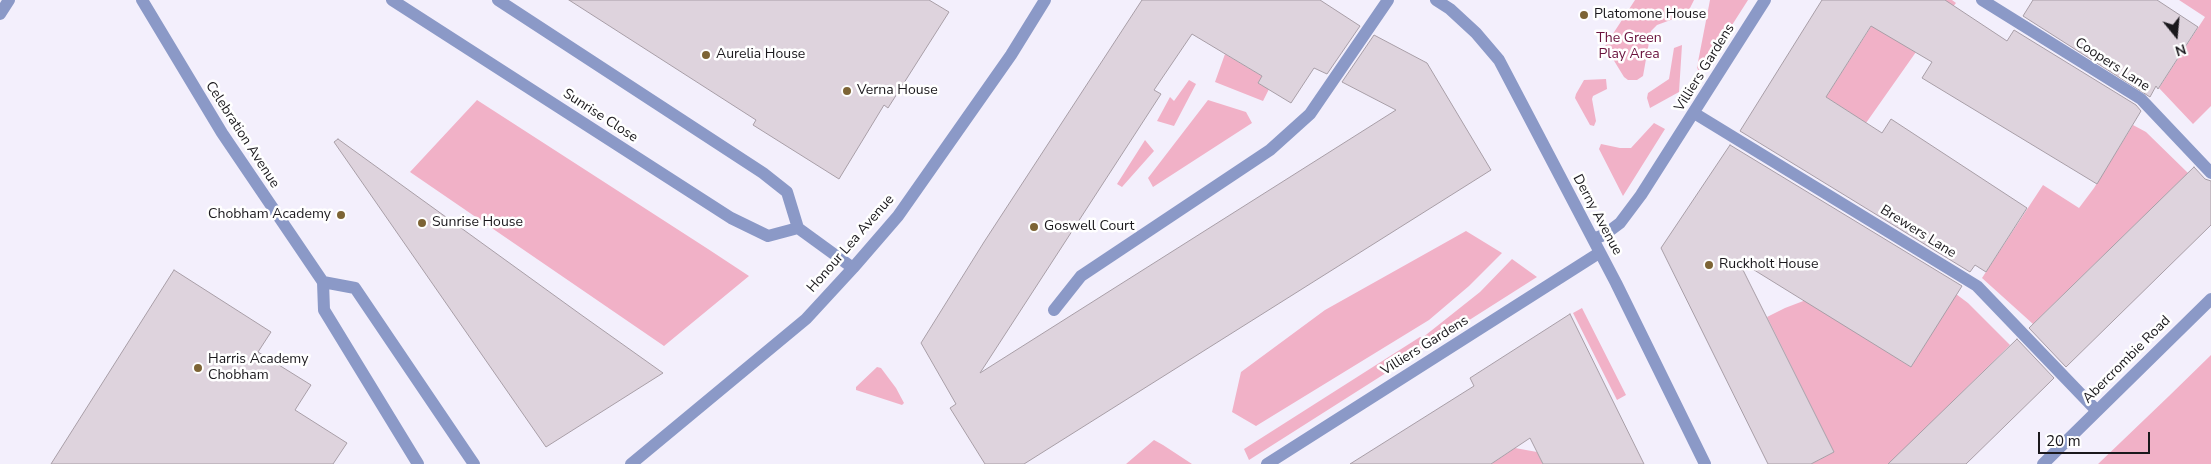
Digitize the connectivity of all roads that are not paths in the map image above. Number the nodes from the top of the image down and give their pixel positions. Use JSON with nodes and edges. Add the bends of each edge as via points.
{"nodes":[{"id":1,"x":9,"y":0,"type":"edge"},
{"id":2,"x":142,"y":0,"type":"edge"},
{"id":3,"x":392,"y":0,"type":"edge"},
{"id":4,"x":498,"y":0,"type":"edge"},
{"id":5,"x":1045,"y":0,"type":"edge"},
{"id":6,"x":1436,"y":0,"type":"edge"},
{"id":7,"x":1765,"y":0,"type":"edge"},
{"id":8,"x":1982,"y":0,"type":"edge"},
{"id":9,"x":1386,"y":2,"type":"edge"},
{"id":10,"x":1453,"y":5,"type":"edge"},
{"id":11,"x":0,"y":14,"type":"edge"},
{"id":12,"x":1694,"y":113,"type":"junction"},
{"id":13,"x":2211,"y":173,"type":"edge"},
{"id":14,"x":798,"y":228,"type":"junction"},
{"id":15,"x":1593,"y":239,"type":"junction"},
{"id":16,"x":1599,"y":253,"type":"junction"},
{"id":17,"x":853,"y":268,"type":"junction"},
{"id":18,"x":323,"y":282,"type":"junction"},
{"id":19,"x":2211,"y":299,"type":"edge"},
{"id":20,"x":1054,"y":310,"type":"dead end"},
{"id":21,"x":2097,"y":411,"type":"junction"},
{"id":22,"x":1274,"y":462,"type":"edge"},
{"id":23,"x":418,"y":464,"type":"edge"},
{"id":24,"x":474,"y":464,"type":"edge"},
{"id":25,"x":632,"y":464,"type":"edge"},
{"id":26,"x":1705,"y":464,"type":"edge"},
{"id":27,"x":2043,"y":464,"type":"edge"}],
"edges":[{"from":1,"to":11,"type":"street"},
{"from":2,"to":18,"type":"street","name":"Celebration Avenue","via":[[222,133]]},
{"from":3,"to":14,"type":"street","name":"Sunrise Close","via":[[731,218],[768,236]]},
{"from":4,"to":14,"type":"street","via":[[764,173],[787,192]]},
{"from":5,"to":17,"type":"street","name":"Honour Lea Avenue","via":[[898,216]]},
{"from":6,"to":10,"type":"street","name":"Derny Avenue"},
{"from":7,"to":12,"type":"street","name":"Villiers Gardens"},
{"from":8,"to":13,"type":"street","name":"Coopers Lane","via":[[2141,99]]},
{"from":9,"to":20,"type":"street","via":[[1310,114],[1270,150],[1081,276]]},
{"from":10,"to":15,"type":"street","name":"Derny Avenue","via":[[1499,60]]},
{"from":12,"to":15,"type":"street","name":"Villiers Gardens","via":[[1620,223]]},
{"from":12,"to":21,"type":"street","name":"Brewers Lane","via":[[1977,286]]},
{"from":14,"to":17,"type":"street"},
{"from":15,"to":16,"type":"street","name":"Derny Avenue"},
{"from":16,"to":22,"type":"street","name":"Villiers Gardens"},
{"from":16,"to":26,"type":"street","name":"Derny Avenue"},
{"from":17,"to":25,"type":"street","name":"Honour Lea Avenue","via":[[806,319]]},
{"from":18,"to":23,"type":"street","via":[[324,310]]},
{"from":18,"to":24,"type":"street","via":[[355,288]]},
{"from":19,"to":21,"type":"street","name":"Abercrombie Road"},
{"from":21,"to":27,"type":"street","name":"Abercrombie Road"}]}
